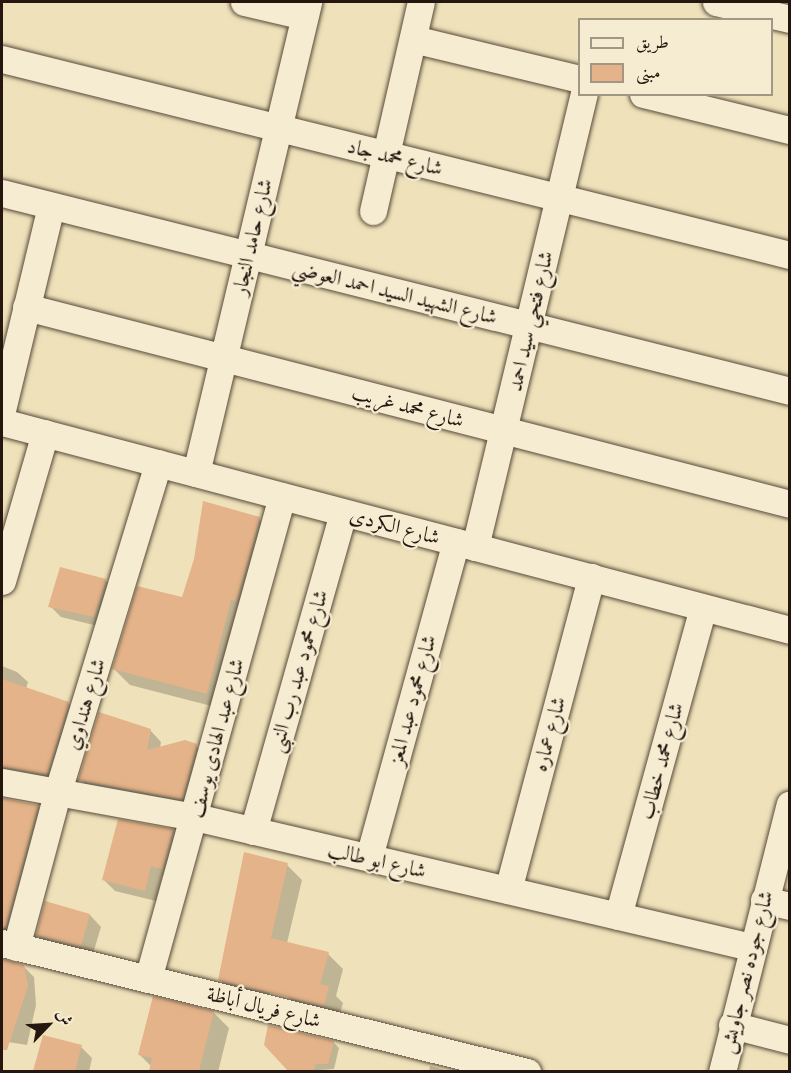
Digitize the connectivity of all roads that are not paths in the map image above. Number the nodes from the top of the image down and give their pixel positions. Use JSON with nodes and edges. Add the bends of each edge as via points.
{"nodes":[{"id":1,"x":244,"y":2,"type":"edge"},
{"id":2,"x":421,"y":2,"type":"edge"},
{"id":3,"x":716,"y":2,"type":"edge"},
{"id":4,"x":306,"y":9,"type":"edge"},
{"id":5,"x":789,"y":19,"type":"edge"},
{"id":6,"x":413,"y":39,"type":"junction"},
{"id":7,"x":2,"y":59,"type":"edge"},
{"id":8,"x":578,"y":79,"type":"edge"},
{"id":9,"x":584,"y":96,"type":"edge"},
{"id":10,"x":651,"y":96,"type":"edge"},
{"id":11,"x":278,"y":128,"type":"junction"},
{"id":12,"x":789,"y":130,"type":"edge"},
{"id":13,"x":385,"y":155,"type":"junction"},
{"id":14,"x":2,"y":193,"type":"edge"},
{"id":15,"x":559,"y":198,"type":"junction"},
{"id":16,"x":51,"y":206,"type":"junction"},
{"id":17,"x":373,"y":211,"type":"dead end"},
{"id":18,"x":248,"y":255,"type":"junction"},
{"id":19,"x":789,"y":255,"type":"edge"},
{"id":20,"x":26,"y":307,"type":"junction"},
{"id":21,"x":529,"y":326,"type":"junction"},
{"id":22,"x":223,"y":358,"type":"junction"},
{"id":23,"x":789,"y":391,"type":"edge"},
{"id":24,"x":2,"y":410,"type":"edge"},
{"id":25,"x":2,"y":422,"type":"edge"},
{"id":26,"x":503,"y":430,"type":"junction"},
{"id":27,"x":45,"y":433,"type":"junction"},
{"id":28,"x":158,"y":463,"type":"junction"},
{"id":29,"x":196,"y":473,"type":"junction"},
{"id":30,"x":282,"y":496,"type":"junction"},
{"id":31,"x":789,"y":504,"type":"edge"},
{"id":32,"x":343,"y":512,"type":"junction"},
{"id":33,"x":466,"y":544,"type":"junction"},
{"id":34,"x":591,"y":577,"type":"junction"},
{"id":35,"x":2,"y":581,"type":"edge"},
{"id":36,"x":703,"y":607,"type":"junction"},
{"id":37,"x":789,"y":630,"type":"edge"},
{"id":38,"x":2,"y":782,"type":"edge"},
{"id":39,"x":57,"y":794,"type":"junction"},
{"id":40,"x":789,"y":804,"type":"edge"},
{"id":41,"x":195,"y":817,"type":"junction"},
{"id":42,"x":253,"y":831,"type":"junction"},
{"id":43,"x":369,"y":857,"type":"junction"},
{"id":44,"x":507,"y":890,"type":"junction"},
{"id":45,"x":777,"y":903,"type":"edge"},
{"id":46,"x":618,"y":916,"type":"junction"},
{"id":47,"x":9,"y":945,"type":"edge"},
{"id":48,"x":751,"y":947,"type":"junction"},
{"id":49,"x":148,"y":979,"type":"junction"},
{"id":50,"x":732,"y":1025,"type":"junction"},
{"id":51,"x":789,"y":1040,"type":"edge"},
{"id":52,"x":527,"y":1071,"type":"edge"},
{"id":53,"x":722,"y":1071,"type":"edge"}],
"edges":[{"from":1,"to":4,"type":"street"},
{"from":2,"to":6,"type":"street"},
{"from":3,"to":5,"type":"street"},
{"from":4,"to":11,"type":"street","name":"شارع حامد النجار"},
{"from":6,"to":8,"type":"street"},
{"from":6,"to":13,"type":"street"},
{"from":7,"to":11,"type":"street","name":"شارع محمد جاد"},
{"from":9,"to":15,"type":"street","name":"شارع فتحي سيد احمد"},
{"from":10,"to":12,"type":"street"},
{"from":11,"to":13,"type":"street","name":"شارع محمد جاد"},
{"from":11,"to":18,"type":"street","name":"شارع حامد النجار"},
{"from":13,"to":15,"type":"street","name":"شارع محمد جاد"},
{"from":13,"to":17,"type":"street"},
{"from":14,"to":16,"type":"street","name":"شارع الشهيد السيد احمد العوضي"},
{"from":15,"to":19,"type":"street","name":"شارع محمد جاد"},
{"from":15,"to":21,"type":"street","name":"شارع فتحي سيد احمد"},
{"from":16,"to":18,"type":"street","name":"شارع الشهيد السيد احمد العوضي"},
{"from":16,"to":20,"type":"street"},
{"from":18,"to":21,"type":"street","name":"شارع الشهيد السيد احمد العوضي"},
{"from":18,"to":22,"type":"street","name":"شارع حامد النجار"},
{"from":20,"to":22,"type":"street","name":"شارع محمد غريب"},
{"from":20,"to":24,"type":"street"},
{"from":21,"to":23,"type":"street","name":"شارع الشهيد السيد احمد العوضي"},
{"from":21,"to":26,"type":"street","name":"شارع فتحي سيد احمد"},
{"from":22,"to":26,"type":"street","name":"شارع محمد غريب"},
{"from":22,"to":29,"type":"street","name":"شارع حامد النجار"},
{"from":25,"to":27,"type":"street","name":"شارع الكردى"},
{"from":26,"to":31,"type":"street","name":"شارع محمد غريب"},
{"from":26,"to":33,"type":"street","name":"شارع فتحي سيد احمد"},
{"from":27,"to":28,"type":"street","name":"شارع الكردى"},
{"from":27,"to":35,"type":"street"},
{"from":28,"to":29,"type":"street","name":"شارع الكردى"},
{"from":28,"to":39,"type":"street","name":"شارع هنداوي"},
{"from":29,"to":30,"type":"street","name":"شارع الكردى"},
{"from":30,"to":32,"type":"street","name":"شارع الكردى"},
{"from":30,"to":41,"type":"street","name":"شارع عبد الهادى يوسف"},
{"from":32,"to":33,"type":"street","name":"شارع الكردى"},
{"from":32,"to":42,"type":"street","name":"شارع محمود عبد رب النبى"},
{"from":33,"to":34,"type":"street","name":"شارع الكردى"},
{"from":33,"to":43,"type":"street","name":"شارع محمود عبد المعز"},
{"from":34,"to":36,"type":"street","name":"شارع الكردى"},
{"from":34,"to":44,"type":"street","name":"شارع عماره"},
{"from":36,"to":37,"type":"street","name":"شارع الكردى"},
{"from":36,"to":46,"type":"street","name":"شارع محمد خطاب"},
{"from":38,"to":39,"type":"street","name":"شارع ابو طالب"},
{"from":39,"to":41,"type":"street","name":"شارع ابو طالب"},
{"from":39,"to":47,"type":"street","name":"شارع هنداوي"},
{"from":40,"to":45,"type":"street","name":"شارع جوده نصر جاويش"},
{"from":41,"to":42,"type":"street","name":"شارع ابو طالب"},
{"from":41,"to":49,"type":"street","name":"شارع عبد الهادى يوسف"},
{"from":42,"to":43,"type":"street","name":"شارع ابو طالب"},
{"from":43,"to":44,"type":"street","name":"شارع ابو طالب"},
{"from":44,"to":46,"type":"street","name":"شارع ابو طالب"},
{"from":45,"to":48,"type":"street","name":"شارع جوده نصر جاويش"},
{"from":46,"to":48,"type":"street","name":"شارع ابو طالب"},
{"from":47,"to":49,"type":"street","name":"شارع فريال أباظة"},
{"from":48,"to":50,"type":"street","name":"شارع جوده نصر جاويش"},
{"from":49,"to":52,"type":"street","name":"شارع فريال أباظة"},
{"from":50,"to":51,"type":"street"},
{"from":50,"to":53,"type":"street","name":"شارع جوده نصر جاويش"}]}
